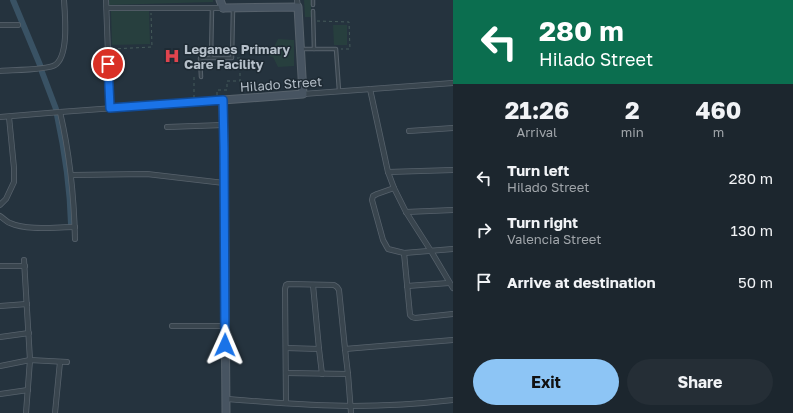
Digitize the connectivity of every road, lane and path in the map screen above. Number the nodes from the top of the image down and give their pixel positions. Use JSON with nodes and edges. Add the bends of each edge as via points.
{"nodes":[{"id":1,"x":64,"y":0,"type":"edge"},
{"id":2,"x":106,"y":0,"type":"edge"},
{"id":3,"x":220,"y":0,"type":"edge"},
{"id":4,"x":226,"y":0,"type":"edge"},
{"id":5,"x":313,"y":0,"type":"edge"},
{"id":6,"x":298,"y":4,"type":"edge"},
{"id":7,"x":313,"y":6,"type":"dead end"},
{"id":8,"x":107,"y":8,"type":"junction"},
{"id":9,"x":151,"y":8,"type":"junction"},
{"id":10,"x":212,"y":8,"type":"junction"},
{"id":11,"x":223,"y":8,"type":"junction"},
{"id":12,"x":233,"y":8,"type":"junction"},
{"id":13,"x":313,"y":11,"type":"dead end"},
{"id":14,"x":313,"y":21,"type":"junction"},
{"id":15,"x":0,"y":25,"type":"edge"},
{"id":16,"x":18,"y":25,"type":"dead end"},
{"id":17,"x":314,"y":32,"type":"junction"},
{"id":18,"x":318,"y":32,"type":"dead end"},
{"id":19,"x":108,"y":49,"type":"junction"},
{"id":20,"x":300,"y":49,"type":"junction"},
{"id":21,"x":314,"y":49,"type":"junction"},
{"id":22,"x":336,"y":49,"type":"junction"},
{"id":23,"x":211,"y":58,"type":"junction"},
{"id":24,"x":240,"y":58,"type":"dead end"},
{"id":25,"x":0,"y":70,"type":"edge"},
{"id":26,"x":194,"y":77,"type":"dead end"},
{"id":27,"x":201,"y":77,"type":"dead end"},
{"id":28,"x":453,"y":83,"type":"edge"},
{"id":29,"x":370,"y":89,"type":"junction"},
{"id":30,"x":217,"y":90,"type":"dead end"},
{"id":31,"x":339,"y":92,"type":"junction"},
{"id":32,"x":303,"y":94,"type":"junction"},
{"id":33,"x":223,"y":100,"type":"junction"},
{"id":34,"x":194,"y":102,"type":"junction"},
{"id":35,"x":110,"y":108,"type":"junction"},
{"id":36,"x":60,"y":112,"type":"junction"},
{"id":37,"x":0,"y":117,"type":"edge"},
{"id":38,"x":9,"y":117,"type":"junction"},
{"id":39,"x":223,"y":125,"type":"junction"},
{"id":40,"x":167,"y":127,"type":"dead end"},
{"id":41,"x":453,"y":128,"type":"edge"},
{"id":42,"x":409,"y":131,"type":"dead end"},
{"id":43,"x":453,"y":170,"type":"edge"},
{"id":44,"x":388,"y":172,"type":"junction"},
{"id":45,"x":72,"y":175,"type":"junction"},
{"id":46,"x":224,"y":182,"type":"junction"},
{"id":47,"x":394,"y":188,"type":"junction"},
{"id":48,"x":0,"y":205,"type":"edge"},
{"id":49,"x":453,"y":210,"type":"edge"},
{"id":50,"x":406,"y":212,"type":"junction"},
{"id":51,"x":0,"y":216,"type":"edge"},
{"id":52,"x":75,"y":227,"type":"junction"},
{"id":53,"x":75,"y":239,"type":"dead end"},
{"id":54,"x":453,"y":250,"type":"edge"},
{"id":55,"x":431,"y":251,"type":"junction"},
{"id":56,"x":404,"y":253,"type":"junction"},
{"id":57,"x":24,"y":260,"type":"dead end"},
{"id":58,"x":0,"y":266,"type":"edge"},
{"id":59,"x":25,"y":266,"type":"junction"},
{"id":60,"x":449,"y":282,"type":"junction"},
{"id":61,"x":313,"y":285,"type":"junction"},
{"id":62,"x":407,"y":286,"type":"junction"},
{"id":63,"x":453,"y":288,"type":"edge"},
{"id":64,"x":27,"y":304,"type":"junction"},
{"id":65,"x":0,"y":306,"type":"edge"},
{"id":66,"x":453,"y":314,"type":"edge"},
{"id":67,"x":172,"y":326,"type":"dead end"},
{"id":68,"x":226,"y":326,"type":"junction"},
{"id":69,"x":29,"y":332,"type":"junction"},
{"id":70,"x":0,"y":337,"type":"edge"},
{"id":71,"x":453,"y":340,"type":"edge"},
{"id":72,"x":286,"y":348,"type":"junction"},
{"id":73,"x":319,"y":349,"type":"junction"},
{"id":74,"x":345,"y":349,"type":"junction"},
{"id":75,"x":30,"y":360,"type":"junction"},
{"id":76,"x":60,"y":362,"type":"junction"},
{"id":77,"x":67,"y":362,"type":"dead end"},
{"id":78,"x":0,"y":366,"type":"edge"},
{"id":79,"x":286,"y":373,"type":"junction"},
{"id":80,"x":322,"y":374,"type":"junction"},
{"id":81,"x":348,"y":374,"type":"junction"},
{"id":82,"x":28,"y":390,"type":"junction"},
{"id":83,"x":0,"y":394,"type":"edge"},
{"id":84,"x":226,"y":399,"type":"junction"},
{"id":85,"x":453,"y":400,"type":"edge"},
{"id":86,"x":286,"y":403,"type":"junction"},
{"id":87,"x":350,"y":406,"type":"junction"},
{"id":88,"x":26,"y":413,"type":"edge"},
{"id":89,"x":55,"y":413,"type":"edge"},
{"id":90,"x":226,"y":413,"type":"edge"},
{"id":91,"x":351,"y":413,"type":"edge"}],
"edges":[{"from":1,"to":25,"type":"street","via":[[66,40],[62,56],[55,65]]},
{"from":2,"to":8,"type":"street"},
{"from":3,"to":11,"type":"main road"},
{"from":4,"to":11,"type":"main road"},
{"from":5,"to":7,"type":"lane"},
{"from":6,"to":12,"type":"main road"},
{"from":6,"to":20,"type":"main road"},
{"from":8,"to":9,"type":"street"},
{"from":8,"to":19,"type":"street"},
{"from":9,"to":10,"type":"street"},
{"from":9,"to":19,"type":"path","via":[[152,47]]},
{"from":10,"to":11,"type":"street"},
{"from":10,"to":23,"type":"lane"},
{"from":11,"to":12,"type":"main road"},
{"from":12,"to":23,"type":"lane","via":[[232,58]]},
{"from":13,"to":14,"type":"lane"},
{"from":14,"to":17,"type":"lane"},
{"from":14,"to":22,"type":"path","via":[[349,22],[350,49]]},
{"from":15,"to":16,"type":"street"},
{"from":17,"to":18,"type":"lane"},
{"from":17,"to":21,"type":"lane"},
{"from":19,"to":35,"type":"street"},
{"from":20,"to":21,"type":"lane"},
{"from":20,"to":32,"type":"main road"},
{"from":21,"to":22,"type":"lane"},
{"from":22,"to":31,"type":"lane"},
{"from":23,"to":27,"type":"lane","via":[[200,58]]},
{"from":24,"to":30,"type":"path","via":[[240,81],[227,81],[227,90]]},
{"from":26,"to":34,"type":"path"},
{"from":28,"to":29,"type":"street","name":"Hilado Street"},
{"from":29,"to":31,"type":"street","name":"Hilado Street"},
{"from":29,"to":44,"type":"street"},
{"from":31,"to":32,"type":"street","name":"Hilado Street"},
{"from":32,"to":33,"type":"main road","name":"Hilado Street"},
{"from":33,"to":34,"type":"street","name":"Hilado Street"},
{"from":33,"to":39,"type":"main road"},
{"from":34,"to":35,"type":"street","name":"Hilado Street"},
{"from":35,"to":36,"type":"street","name":"Hilado Street"},
{"from":36,"to":38,"type":"street","name":"Hilado Street"},
{"from":36,"to":45,"type":"street"},
{"from":37,"to":38,"type":"street","name":"Hilado Street"},
{"from":38,"to":48,"type":"street","via":[[14,182],[6,199]]},
{"from":39,"to":40,"type":"street"},
{"from":39,"to":46,"type":"main road"},
{"from":41,"to":42,"type":"street"},
{"from":43,"to":44,"type":"street"},
{"from":44,"to":47,"type":"street"},
{"from":45,"to":46,"type":"street","via":[[147,174]]},
{"from":45,"to":52,"type":"street"},
{"from":46,"to":68,"type":"main road"},
{"from":47,"to":50,"type":"street"},
{"from":47,"to":56,"type":"street","via":[[373,196],[372,200],[388,249]]},
{"from":49,"to":50,"type":"street"},
{"from":50,"to":55,"type":"street"},
{"from":51,"to":52,"type":"street","via":[[16,226]]},
{"from":52,"to":53,"type":"street"},
{"from":54,"to":55,"type":"street"},
{"from":55,"to":56,"type":"street"},
{"from":55,"to":60,"type":"street"},
{"from":56,"to":62,"type":"street"},
{"from":57,"to":59,"type":"street"},
{"from":58,"to":59,"type":"street"},
{"from":59,"to":64,"type":"street"},
{"from":60,"to":62,"type":"street"},
{"from":60,"to":63,"type":"street"},
{"from":61,"to":72,"type":"street","via":[[286,285]]},
{"from":61,"to":73,"type":"street"},
{"from":61,"to":74,"type":"street","via":[[334,285],[339,290]]},
{"from":62,"to":66,"type":"street","via":[[412,317]]},
{"from":64,"to":65,"type":"street"},
{"from":64,"to":69,"type":"street"},
{"from":67,"to":68,"type":"street"},
{"from":68,"to":84,"type":"main road"},
{"from":69,"to":70,"type":"street"},
{"from":69,"to":75,"type":"street"},
{"from":71,"to":74,"type":"street"},
{"from":72,"to":73,"type":"street"},
{"from":72,"to":79,"type":"street"},
{"from":73,"to":80,"type":"street"},
{"from":74,"to":81,"type":"street"},
{"from":75,"to":76,"type":"street"},
{"from":75,"to":78,"type":"street"},
{"from":75,"to":82,"type":"street"},
{"from":76,"to":77,"type":"street"},
{"from":76,"to":89,"type":"street"},
{"from":79,"to":80,"type":"street"},
{"from":79,"to":86,"type":"street"},
{"from":80,"to":81,"type":"street"},
{"from":81,"to":87,"type":"street"},
{"from":82,"to":83,"type":"street"},
{"from":82,"to":88,"type":"street"},
{"from":84,"to":86,"type":"street"},
{"from":84,"to":90,"type":"main road"},
{"from":85,"to":87,"type":"street","via":[[402,405]]},
{"from":86,"to":87,"type":"street"},
{"from":87,"to":91,"type":"street"}]}
